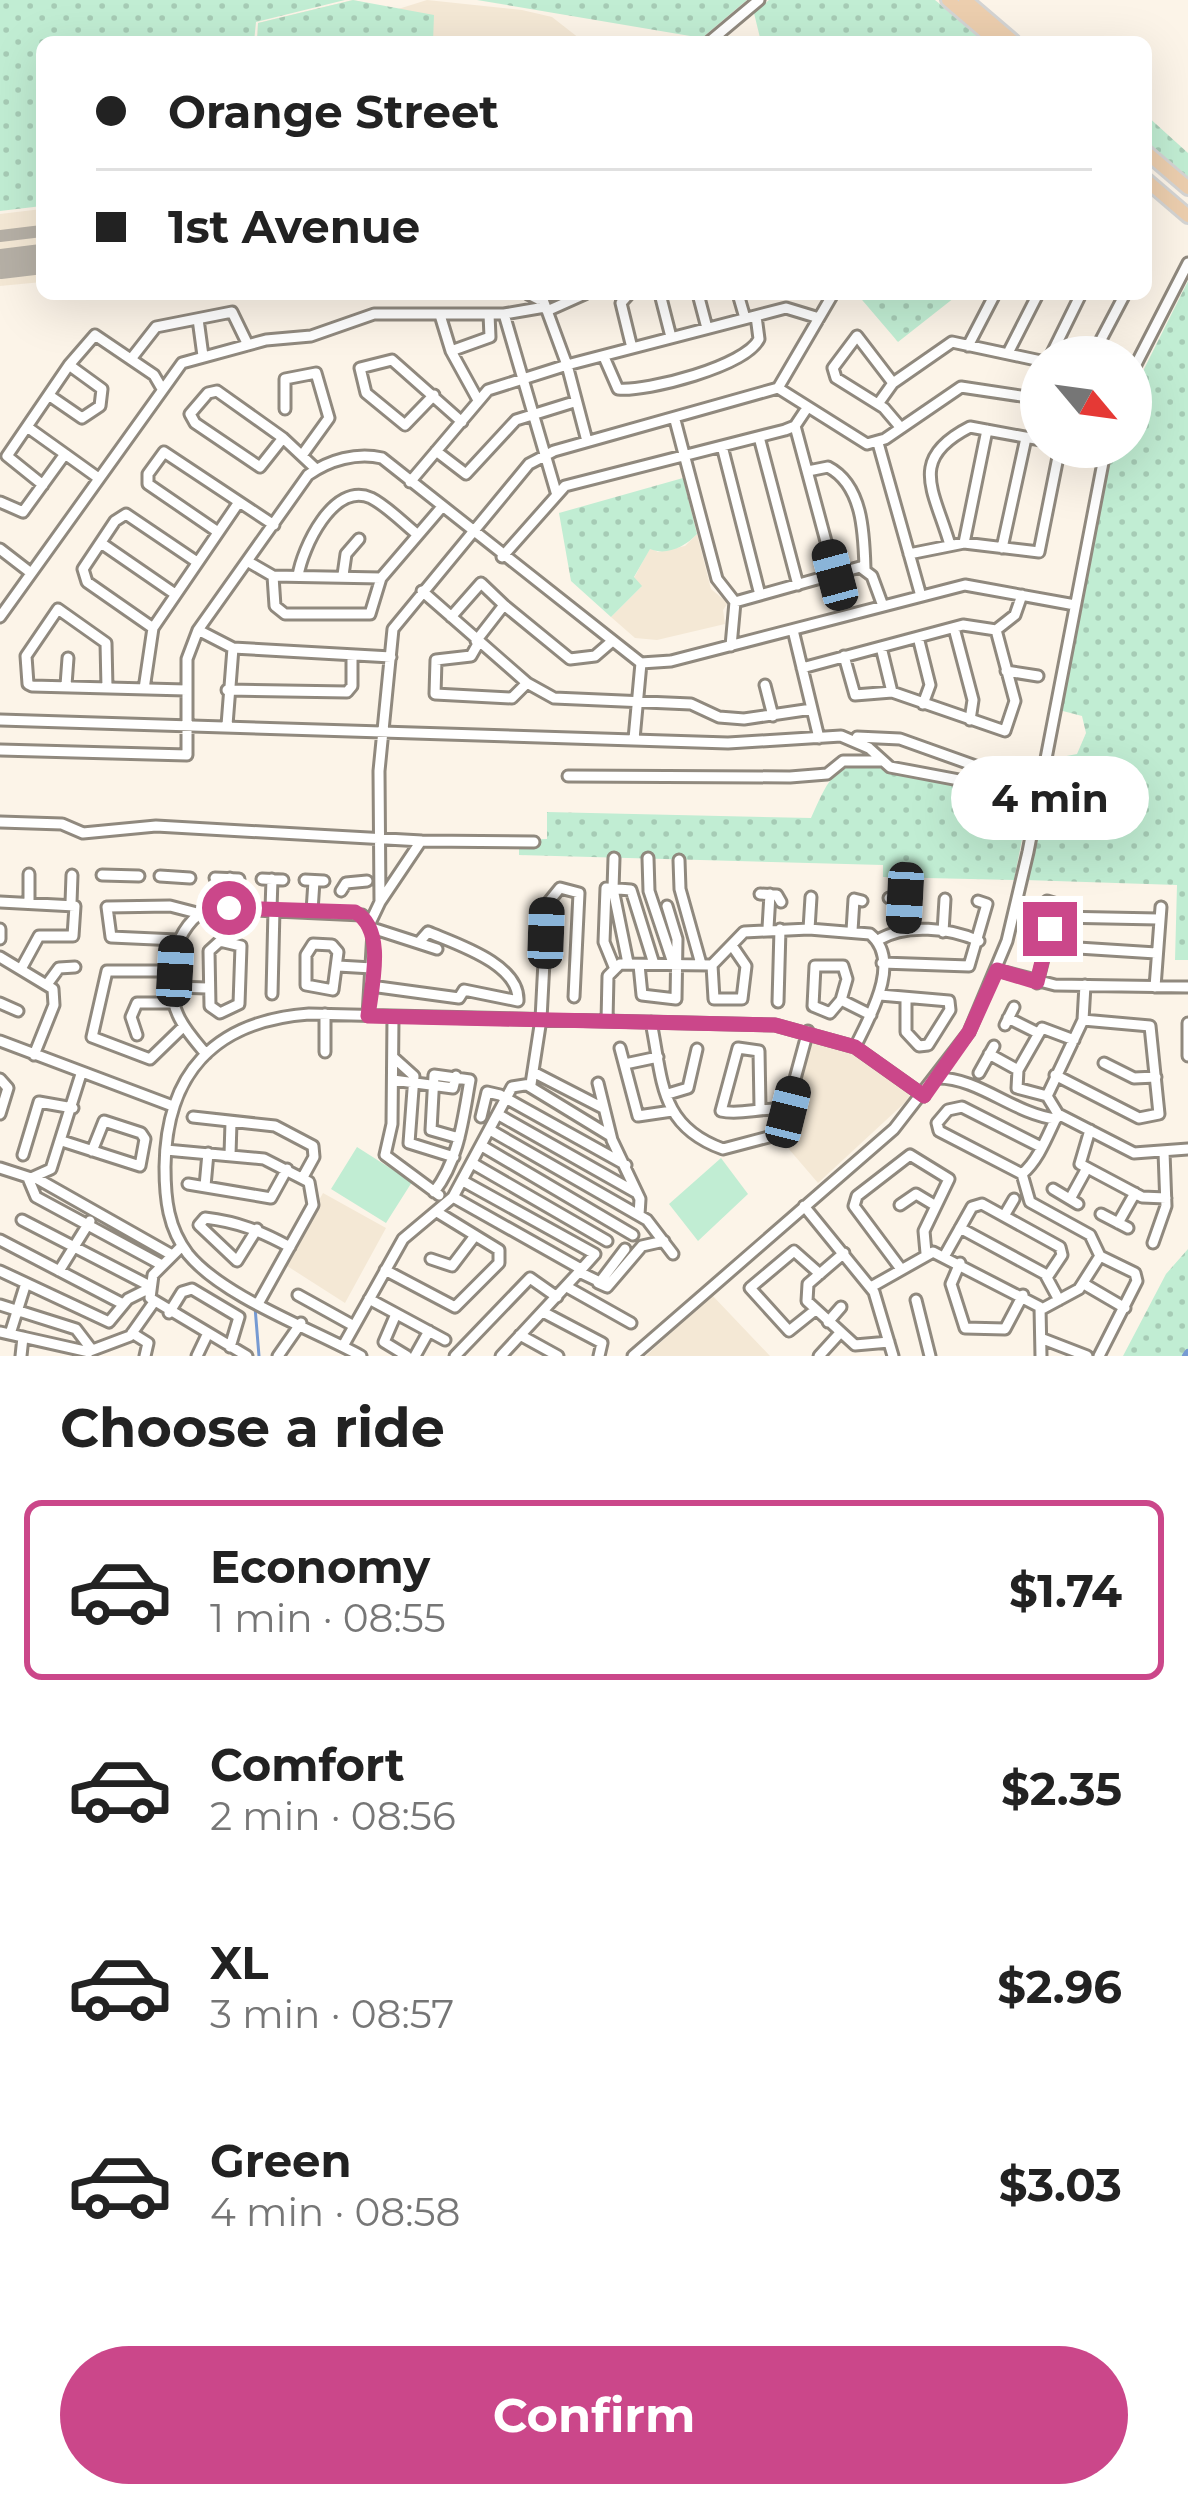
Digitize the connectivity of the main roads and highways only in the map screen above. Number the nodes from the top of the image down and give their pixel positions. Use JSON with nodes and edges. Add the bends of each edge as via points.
{"nodes":[{"id":1,"x":948,"y":0,"type":"edge"},
{"id":2,"x":965,"y":0,"type":"edge"},
{"id":3,"x":990,"y":36,"type":"edge"},
{"id":4,"x":1007,"y":36,"type":"edge"},
{"id":5,"x":1152,"y":157,"type":"edge"},
{"id":6,"x":1152,"y":185,"type":"edge"},
{"id":7,"x":1188,"y":188,"type":"edge"},
{"id":8,"x":1188,"y":216,"type":"edge"}],
"edges":[{"from":1,"to":3,"type":"main road"},
{"from":2,"to":4,"type":"main road"},
{"from":5,"to":7,"type":"main road"},
{"from":6,"to":8,"type":"main road"}]}
